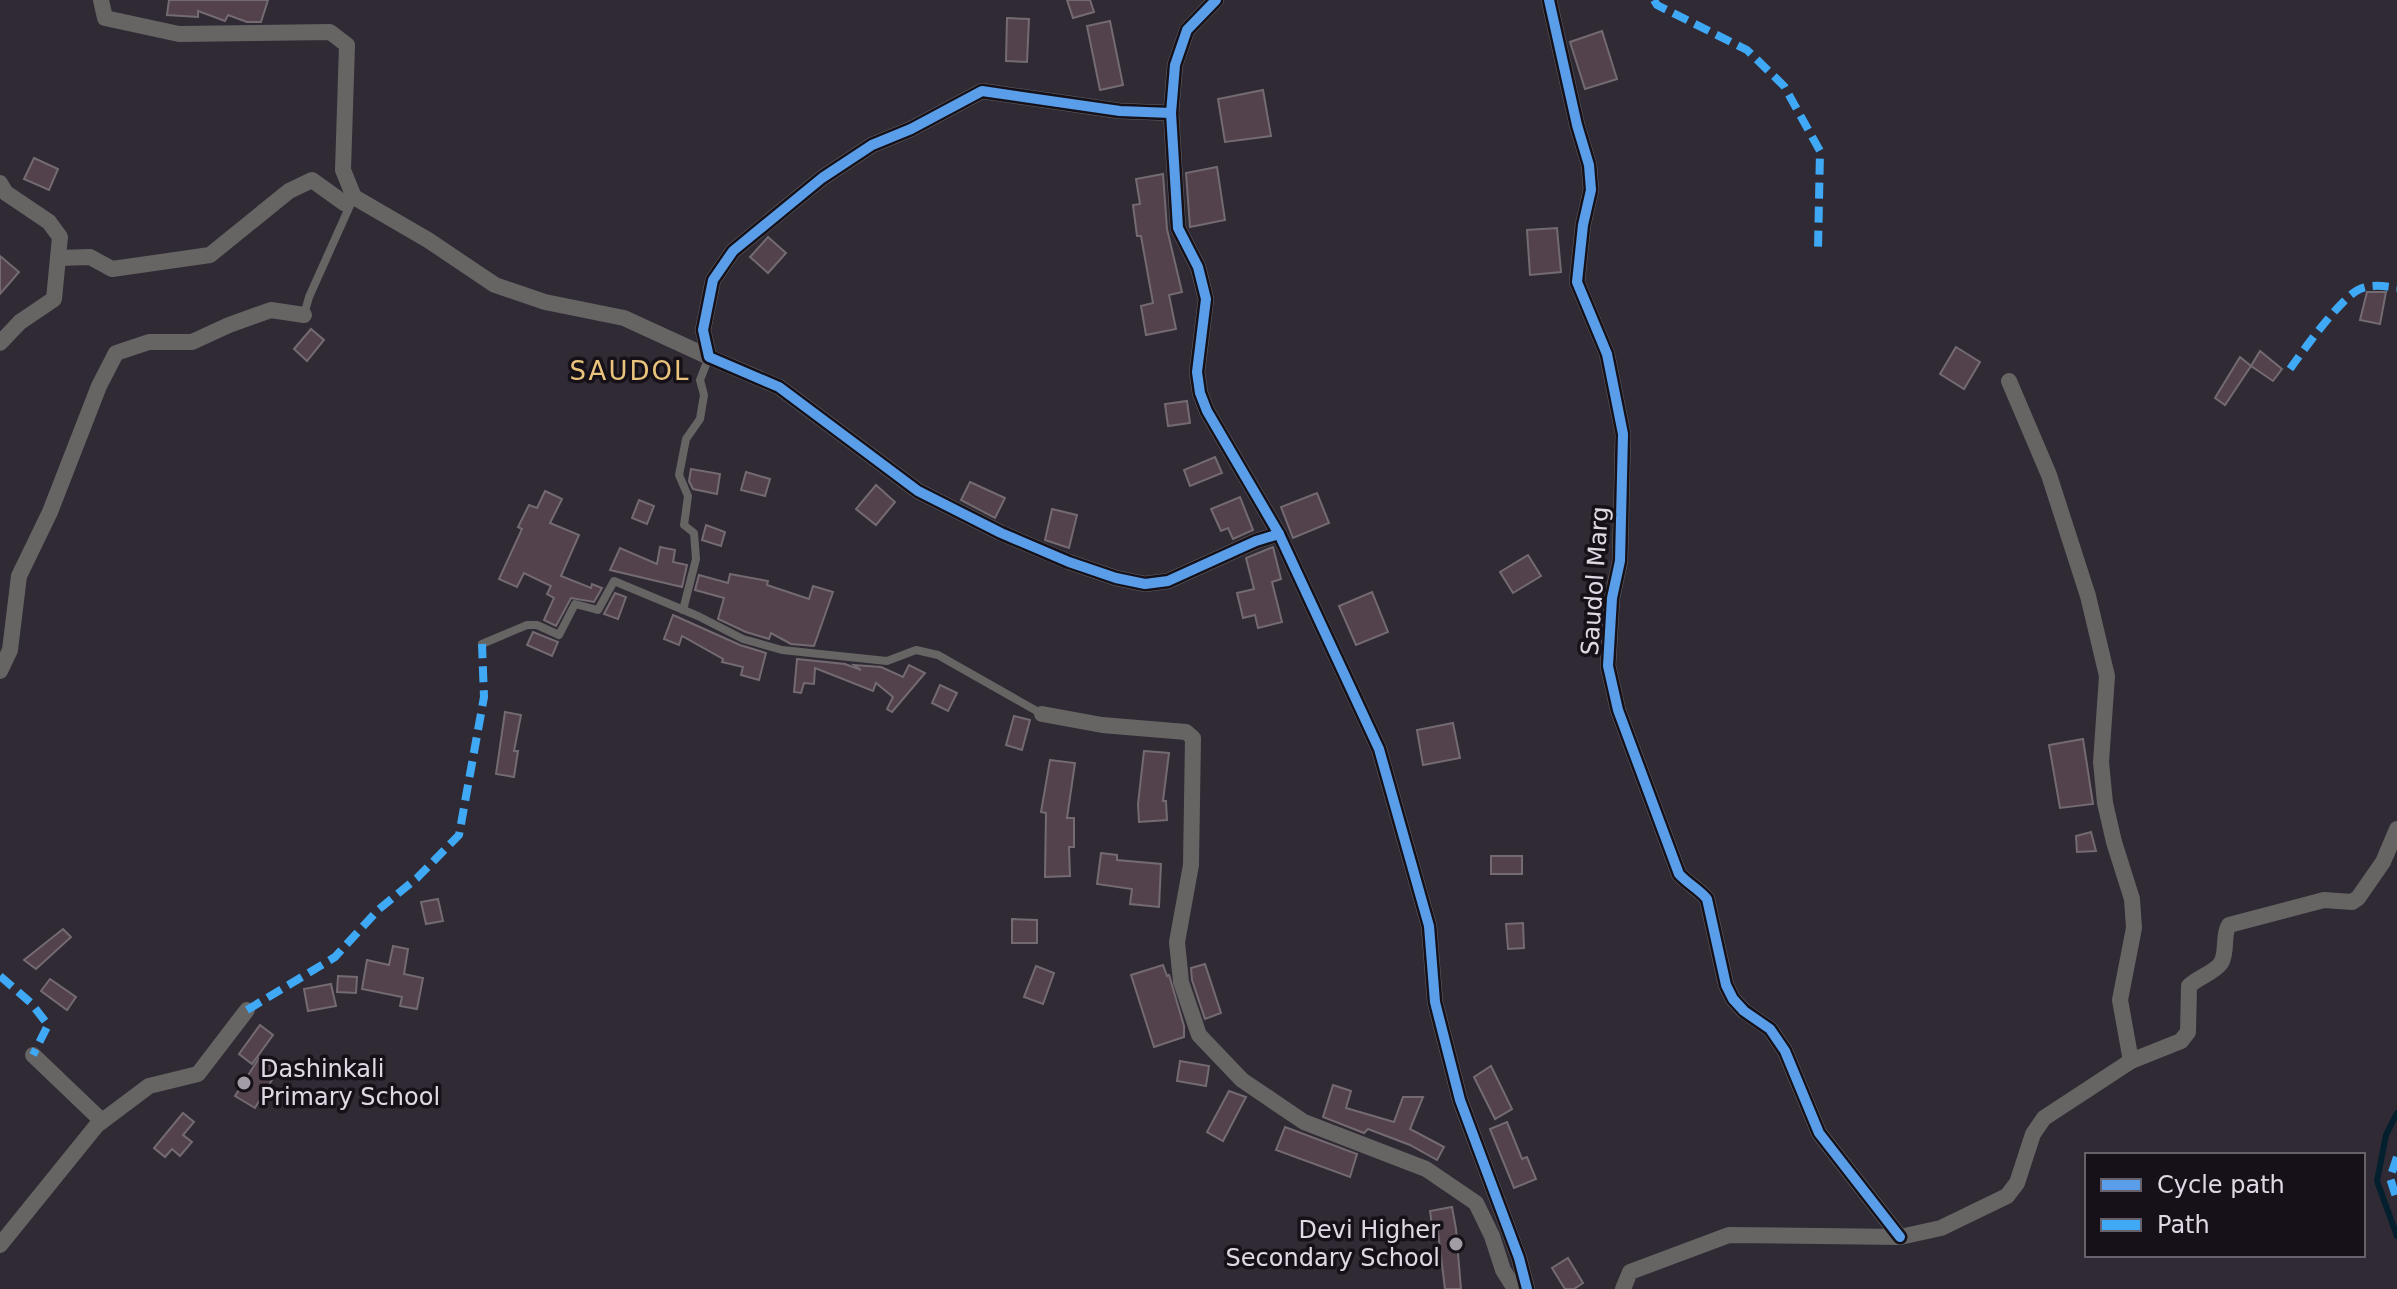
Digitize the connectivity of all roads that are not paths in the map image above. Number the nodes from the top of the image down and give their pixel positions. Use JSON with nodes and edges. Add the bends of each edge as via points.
{"nodes":[{"id":1,"x":101,"y":0,"type":"edge"},
{"id":2,"x":1216,"y":0,"type":"edge"},
{"id":3,"x":1549,"y":0,"type":"edge"},
{"id":4,"x":1171,"y":113,"type":"junction"},
{"id":5,"x":0,"y":183,"type":"edge"},
{"id":6,"x":354,"y":197,"type":"junction"},
{"id":7,"x":58,"y":258,"type":"junction"},
{"id":8,"x":304,"y":315,"type":"joint"},
{"id":9,"x":0,"y":343,"type":"edge"},
{"id":10,"x":709,"y":357,"type":"junction"},
{"id":11,"x":2009,"y":381,"type":"dead end"},
{"id":12,"x":1279,"y":534,"type":"junction"},
{"id":13,"x":683,"y":610,"type":"junction"},
{"id":14,"x":482,"y":644,"type":"dead end"},
{"id":15,"x":0,"y":671,"type":"edge"},
{"id":16,"x":1042,"y":714,"type":"joint"},
{"id":17,"x":2397,"y":829,"type":"edge"},
{"id":18,"x":247,"y":1010,"type":"dead end"},
{"id":19,"x":33,"y":1055,"type":"dead end"},
{"id":20,"x":2131,"y":1061,"type":"junction"},
{"id":21,"x":102,"y":1121,"type":"junction"},
{"id":22,"x":1900,"y":1237,"type":"junction"},
{"id":23,"x":0,"y":1245,"type":"edge"},
{"id":24,"x":1515,"y":1289,"type":"edge"},
{"id":25,"x":1527,"y":1289,"type":"edge"},
{"id":26,"x":1623,"y":1289,"type":"edge"}],
"edges":[{"from":1,"to":6,"type":"street","via":[[105,18],[179,34],[330,32],[347,45],[343,170]]},
{"from":2,"to":4,"type":"street","via":[[1187,30],[1175,65]]},
{"from":3,"to":22,"type":"street","name":"Saudol Marg","via":[[1589,165],[1591,190],[1577,282],[1607,354],[1623,434],[1620,561],[1608,666],[1618,710],[1679,874],[1707,899],[1733,999],[1770,1029],[1785,1051],[1819,1133]]},
{"from":4,"to":10,"type":"street","via":[[982,91],[872,145],[822,178],[733,251],[713,280],[703,330]]},
{"from":4,"to":12,"type":"street","via":[[1178,228],[1198,267],[1206,299],[1197,372],[1200,393]]},
{"from":5,"to":7,"type":"street","via":[[6,193],[49,222],[60,237]]},
{"from":6,"to":7,"type":"street","via":[[344,203],[312,180],[289,191],[210,255],[112,269],[90,257]]},
{"from":6,"to":8,"type":"lane"},
{"from":6,"to":10,"type":"street","via":[[495,285],[545,302],[624,318]]},
{"from":7,"to":9,"type":"street","via":[[54,299]]},
{"from":8,"to":15,"type":"street","via":[[271,310],[192,342],[149,342],[116,353],[19,576],[10,650]]},
{"from":10,"to":12,"type":"street","via":[[779,387],[918,491],[1001,533],[1116,578],[1145,584],[1168,581]]},
{"from":10,"to":13,"type":"lane","via":[[700,380],[700,419],[686,439],[679,475],[688,496],[684,525],[694,533],[697,548]]},
{"from":11,"to":20,"type":"street","via":[[2049,475],[2107,676],[2101,762],[2111,829],[2132,899],[2134,928],[2120,1000]]},
{"from":12,"to":25,"type":"street","via":[[1379,749],[1429,926],[1435,1002],[1460,1100]]},
{"from":13,"to":14,"type":"lane","via":[[614,581],[598,610],[575,604],[559,635],[527,625]]},
{"from":13,"to":16,"type":"lane","via":[[743,639],[782,650],[887,661],[916,650],[938,655]]},
{"from":16,"to":24,"type":"street","via":[[1186,732],[1193,738],[1191,865],[1177,942],[1181,982],[1199,1035],[1242,1080],[1304,1122],[1426,1169],[1476,1203]]},
{"from":17,"to":20,"type":"street","via":[[2383,862],[2352,902],[2324,900],[2229,925],[2222,961],[2189,986],[2188,1032],[2181,1041]]},
{"from":18,"to":21,"type":"street","via":[[198,1074],[149,1086]]},
{"from":19,"to":21,"type":"street"},
{"from":20,"to":22,"type":"street","via":[[2044,1118],[2007,1196],[1941,1228]]},
{"from":21,"to":23,"type":"street"},
{"from":22,"to":26,"type":"street","via":[[1729,1235],[1630,1272]]}]}
